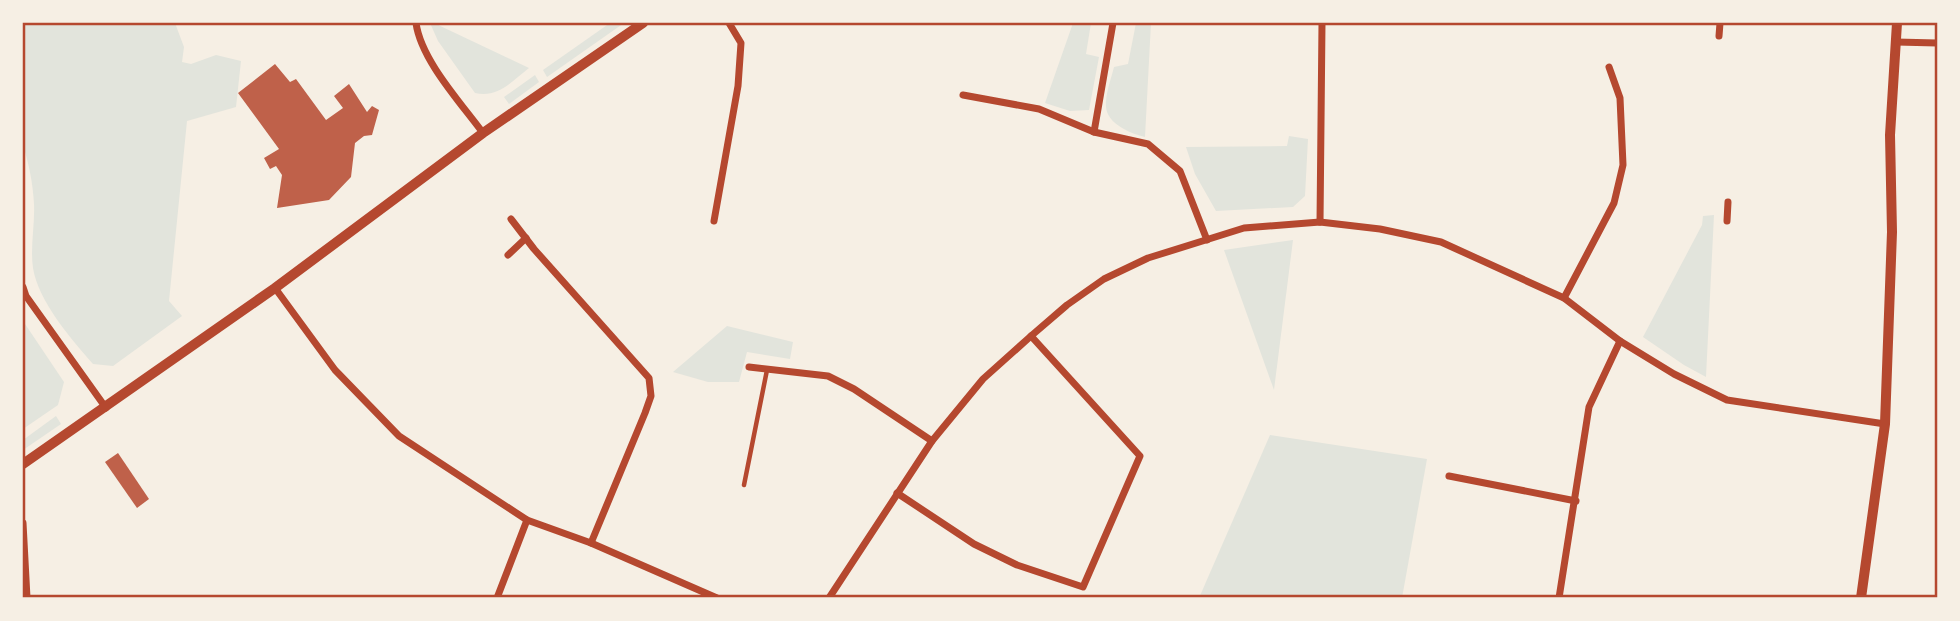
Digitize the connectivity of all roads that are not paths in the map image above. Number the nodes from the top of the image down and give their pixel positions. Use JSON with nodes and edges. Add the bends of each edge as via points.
{"nodes":[{"id":1,"x":416,"y":23,"type":"edge"},
{"id":2,"x":643,"y":23,"type":"edge"},
{"id":3,"x":729,"y":23,"type":"edge"},
{"id":4,"x":1113,"y":23,"type":"edge"},
{"id":5,"x":1322,"y":23,"type":"edge"},
{"id":6,"x":1720,"y":23,"type":"edge"},
{"id":7,"x":1897,"y":23,"type":"edge"},
{"id":8,"x":1719,"y":36,"type":"dead end"},
{"id":9,"x":1896,"y":42,"type":"junction"},
{"id":10,"x":1937,"y":43,"type":"edge"},
{"id":11,"x":1609,"y":67,"type":"dead end"},
{"id":12,"x":963,"y":95,"type":"dead end"},
{"id":13,"x":1094,"y":132,"type":"junction"},
{"id":14,"x":483,"y":134,"type":"junction"},
{"id":15,"x":1728,"y":202,"type":"dead end"},
{"id":16,"x":511,"y":219,"type":"dead end"},
{"id":17,"x":714,"y":221,"type":"dead end"},
{"id":18,"x":1727,"y":221,"type":"dead end"},
{"id":19,"x":1320,"y":222,"type":"junction"},
{"id":20,"x":526,"y":238,"type":"junction"},
{"id":21,"x":1207,"y":240,"type":"junction"},
{"id":22,"x":508,"y":256,"type":"dead end"},
{"id":23,"x":23,"y":287,"type":"edge"},
{"id":24,"x":275,"y":288,"type":"junction"},
{"id":25,"x":1564,"y":298,"type":"junction"},
{"id":26,"x":1031,"y":336,"type":"junction"},
{"id":27,"x":1620,"y":341,"type":"junction"},
{"id":28,"x":749,"y":367,"type":"dead end"},
{"id":29,"x":766,"y":370,"type":"junction"},
{"id":30,"x":106,"y":408,"type":"junction"},
{"id":31,"x":1885,"y":424,"type":"junction"},
{"id":32,"x":932,"y":441,"type":"junction"},
{"id":33,"x":23,"y":464,"type":"edge"},
{"id":34,"x":1449,"y":476,"type":"dead end"},
{"id":35,"x":744,"y":485,"type":"dead end"},
{"id":36,"x":897,"y":493,"type":"junction"},
{"id":37,"x":1576,"y":501,"type":"junction"},
{"id":38,"x":527,"y":520,"type":"junction"},
{"id":39,"x":23,"y":523,"type":"edge"},
{"id":40,"x":591,"y":543,"type":"junction"},
{"id":41,"x":27,"y":598,"type":"edge"},
{"id":42,"x":497,"y":598,"type":"edge"},
{"id":43,"x":717,"y":598,"type":"edge"},
{"id":44,"x":829,"y":598,"type":"edge"},
{"id":45,"x":1559,"y":598,"type":"edge"},
{"id":46,"x":1861,"y":598,"type":"edge"}],
"edges":[{"from":1,"to":14,"type":"street","via":[[433,64]]},
{"from":2,"to":14,"type":"street"},
{"from":3,"to":17,"type":"street","via":[[741,43]]},
{"from":4,"to":13,"type":"street"},
{"from":5,"to":19,"type":"street"},
{"from":6,"to":8,"type":"street"},
{"from":7,"to":9,"type":"street"},
{"from":9,"to":10,"type":"street"},
{"from":9,"to":31,"type":"street"},
{"from":11,"to":25,"type":"street","via":[[1620,98],[1623,165],[1614,204]]},
{"from":12,"to":13,"type":"street","via":[[1039,109]]},
{"from":13,"to":21,"type":"street","via":[[1148,144],[1180,171]]},
{"from":14,"to":24,"type":"street"},
{"from":15,"to":18,"type":"street"},
{"from":16,"to":20,"type":"street"},
{"from":19,"to":21,"type":"street","via":[[1244,228]]},
{"from":19,"to":25,"type":"street","via":[[1441,242]]},
{"from":20,"to":22,"type":"street"},
{"from":20,"to":40,"type":"street","via":[[649,378],[651,396]]},
{"from":21,"to":26,"type":"street","via":[[1148,258],[1104,279]]},
{"from":23,"to":30,"type":"street"},
{"from":24,"to":30,"type":"street"},
{"from":24,"to":38,"type":"street","via":[[335,370],[400,436]]},
{"from":25,"to":27,"type":"street"},
{"from":26,"to":32,"type":"street","via":[[984,379]]},
{"from":26,"to":36,"type":"street","via":[[1140,456],[1083,587],[1017,565],[974,544]]},
{"from":27,"to":31,"type":"street","via":[[1727,400]]},
{"from":27,"to":37,"type":"street","via":[[1589,407]]},
{"from":28,"to":29,"type":"street"},
{"from":29,"to":32,"type":"street","via":[[828,376]]},
{"from":29,"to":35,"type":"lane"},
{"from":30,"to":33,"type":"street"},
{"from":31,"to":46,"type":"street"},
{"from":32,"to":36,"type":"street"},
{"from":34,"to":37,"type":"street"},
{"from":36,"to":44,"type":"street"},
{"from":37,"to":45,"type":"street"},
{"from":38,"to":40,"type":"street"},
{"from":38,"to":42,"type":"street"},
{"from":39,"to":41,"type":"street"},
{"from":40,"to":43,"type":"street"}]}
